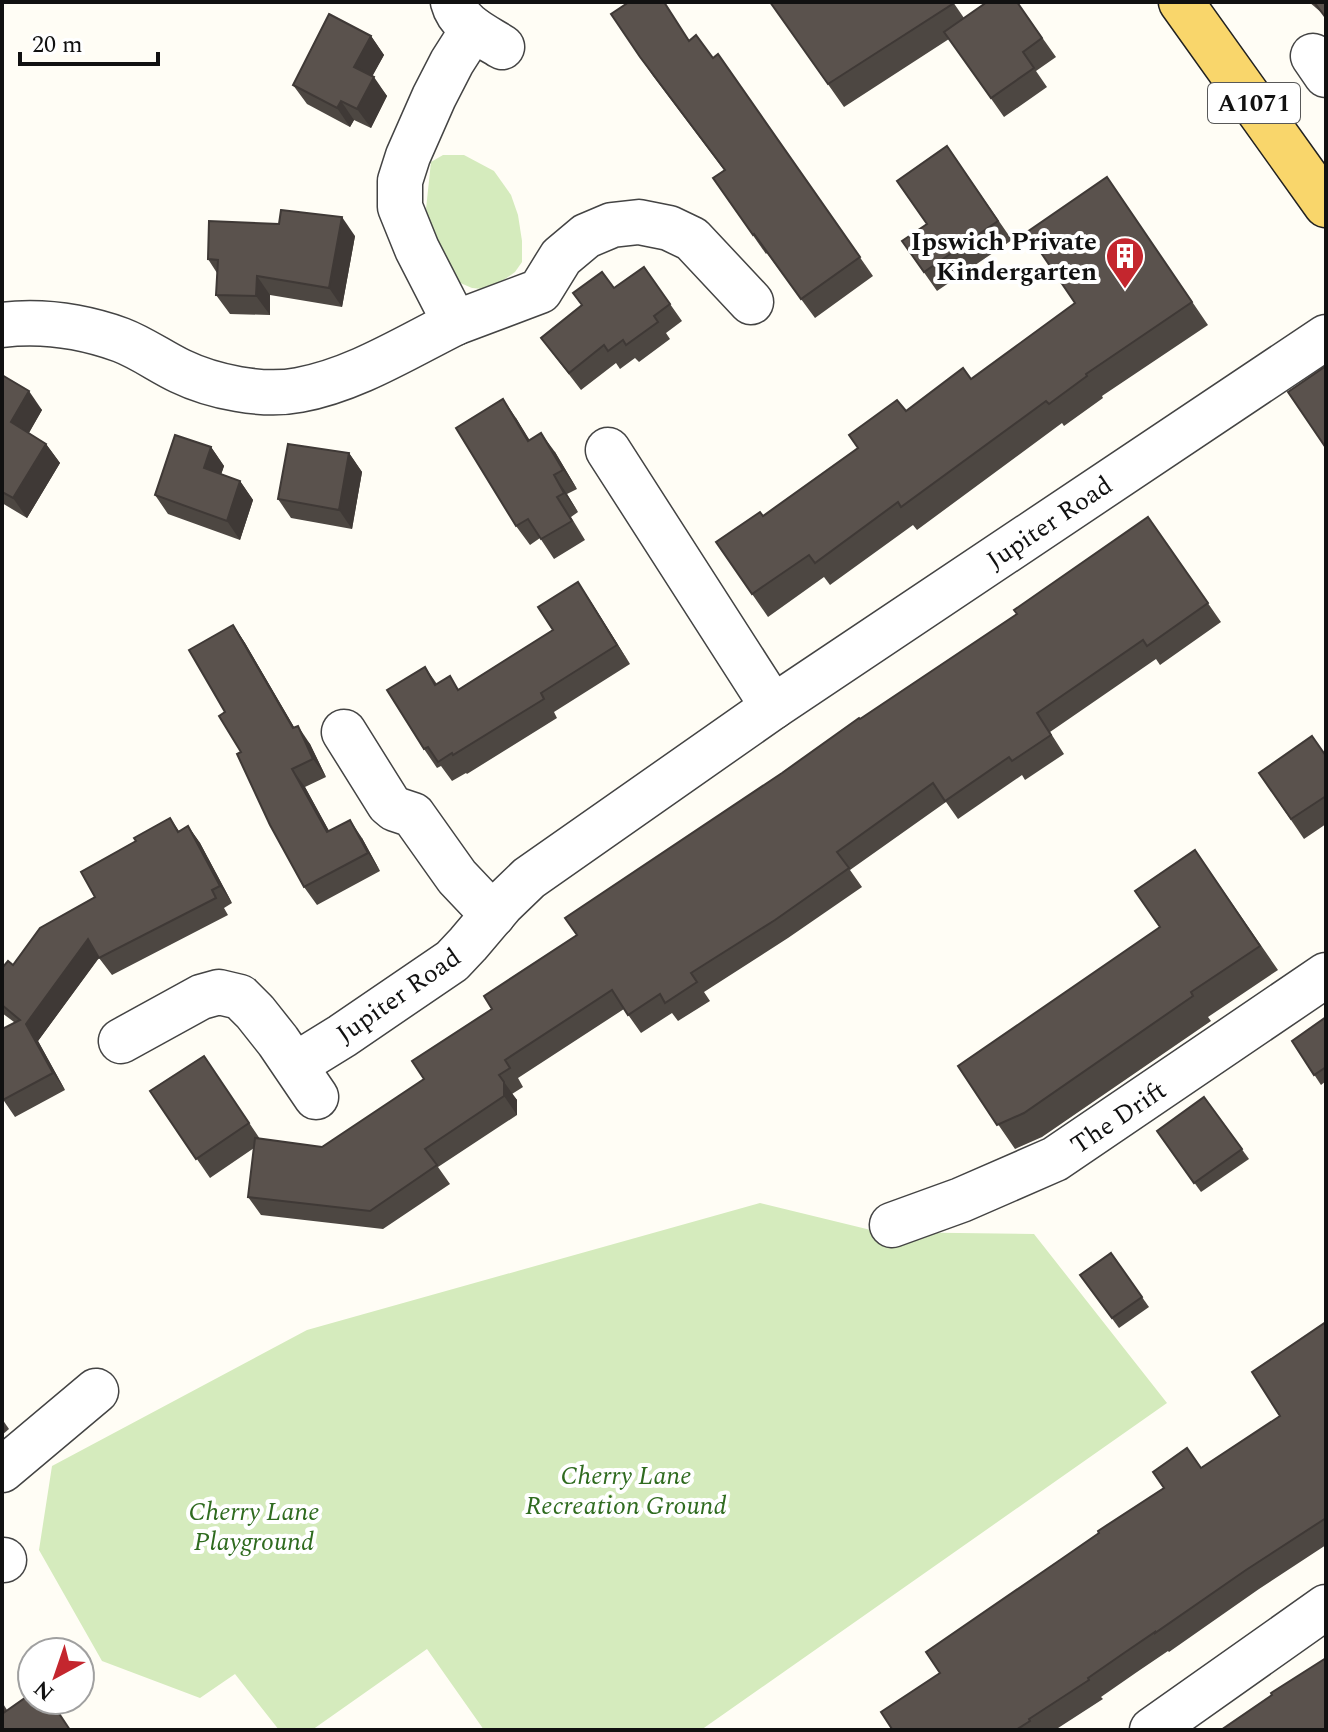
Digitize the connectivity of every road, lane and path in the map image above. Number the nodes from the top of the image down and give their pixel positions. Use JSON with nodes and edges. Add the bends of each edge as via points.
{"nodes":[{"id":1,"x":1181,"y":2,"type":"edge"},
{"id":2,"x":476,"y":26,"type":"edge"},
{"id":3,"x":1326,"y":205,"type":"edge"},
{"id":4,"x":751,"y":302,"type":"dead end"},
{"id":5,"x":455,"y":323,"type":"junction"},
{"id":6,"x":2,"y":325,"type":"edge"},
{"id":7,"x":1326,"y":337,"type":"edge"},
{"id":8,"x":608,"y":450,"type":"dead end"},
{"id":9,"x":773,"y":707,"type":"junction"},
{"id":10,"x":344,"y":732,"type":"dead end"},
{"id":11,"x":493,"y":915,"type":"junction"},
{"id":12,"x":1326,"y":975,"type":"edge"},
{"id":13,"x":121,"y":1041,"type":"dead end"},
{"id":14,"x":892,"y":1225,"type":"dead end"},
{"id":15,"x":96,"y":1391,"type":"dead end"},
{"id":16,"x":2,"y":1470,"type":"edge"},
{"id":17,"x":1326,"y":1607,"type":"edge"},
{"id":18,"x":1152,"y":1730,"type":"edge"}],
"edges":[{"from":1,"to":3,"type":"main road","number":"A1071"},
{"from":2,"to":5,"type":"street","via":[[434,97],[400,181],[400,207]]},
{"from":4,"to":5,"type":"street","via":[[692,239],[639,222],[586,236],[561,257],[540,291]]},
{"from":5,"to":6,"type":"street","via":[[334,381],[268,392],[221,386],[91,330],[62,324]]},
{"from":7,"to":9,"type":"street","name":"Jupiter Road"},
{"from":8,"to":9,"type":"street"},
{"from":9,"to":11,"type":"street","name":"Jupiter Road","via":[[529,878]]},
{"from":10,"to":11,"type":"street","via":[[389,804],[413,815],[457,877]]},
{"from":11,"to":13,"type":"street","name":"Jupiter Road","via":[[452,961],[342,1036],[305,1081],[255,1012],[240,997],[219,992]]},
{"from":12,"to":14,"type":"street","name":"The Drift","via":[[1055,1159]]},
{"from":15,"to":16,"type":"street"},
{"from":17,"to":18,"type":"street"}]}
